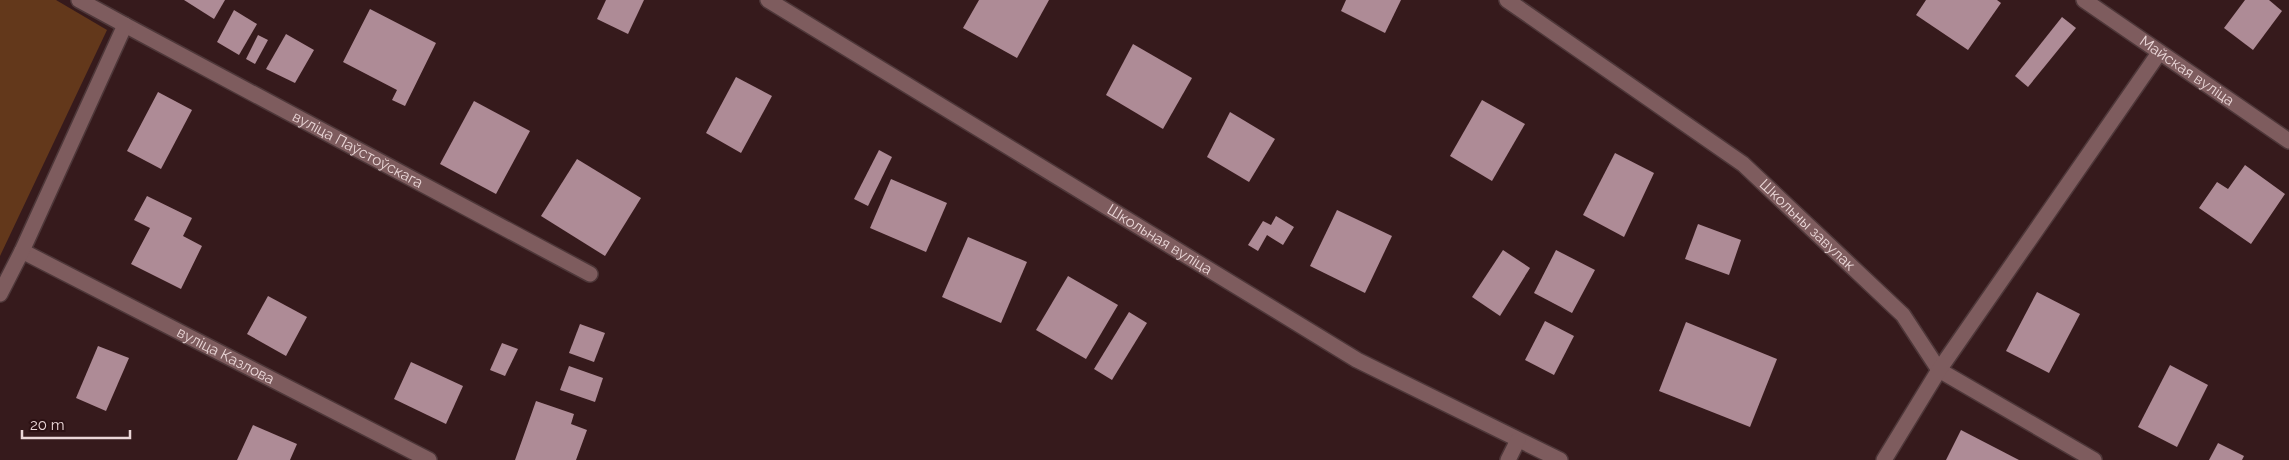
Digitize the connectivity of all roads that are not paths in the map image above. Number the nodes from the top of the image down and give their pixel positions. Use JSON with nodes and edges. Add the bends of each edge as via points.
{"nodes":[{"id":1,"x":80,"y":0,"type":"edge"},
{"id":2,"x":768,"y":0,"type":"edge"},
{"id":3,"x":1507,"y":0,"type":"edge"},
{"id":4,"x":2084,"y":0,"type":"edge"},
{"id":5,"x":125,"y":25,"type":"junction"},
{"id":6,"x":2159,"y":53,"type":"junction"},
{"id":7,"x":2289,"y":141,"type":"edge"},
{"id":8,"x":22,"y":251,"type":"junction"},
{"id":9,"x":590,"y":274,"type":"dead end"},
{"id":10,"x":0,"y":294,"type":"edge"},
{"id":11,"x":1939,"y":370,"type":"junction"},
{"id":12,"x":1518,"y":440,"type":"junction"},
{"id":13,"x":429,"y":460,"type":"edge"},
{"id":14,"x":1508,"y":460,"type":"edge"},
{"id":15,"x":1560,"y":460,"type":"edge"},
{"id":16,"x":1884,"y":460,"type":"edge"},
{"id":17,"x":2094,"y":460,"type":"edge"}],
"edges":[{"from":1,"to":5,"type":"street","name":"вуліца Паўстоўскага"},
{"from":2,"to":12,"type":"street","name":"Школьная вуліца","via":[[1357,360]]},
{"from":3,"to":11,"type":"street","name":"Школьны завулак","via":[[1743,164],[1903,314]]},
{"from":4,"to":6,"type":"street","name":"Майская вуліца"},
{"from":5,"to":8,"type":"street"},
{"from":5,"to":9,"type":"street","name":"вуліца Паўстоўскага"},
{"from":6,"to":7,"type":"street","name":"Майская вуліца"},
{"from":6,"to":11,"type":"street"},
{"from":8,"to":10,"type":"street"},
{"from":8,"to":13,"type":"street","name":"вуліца Казлова"},
{"from":11,"to":16,"type":"street"},
{"from":11,"to":17,"type":"street","name":"Школьны завулак"},
{"from":12,"to":14,"type":"street"},
{"from":12,"to":15,"type":"street","name":"Школьная вуліца"}]}
